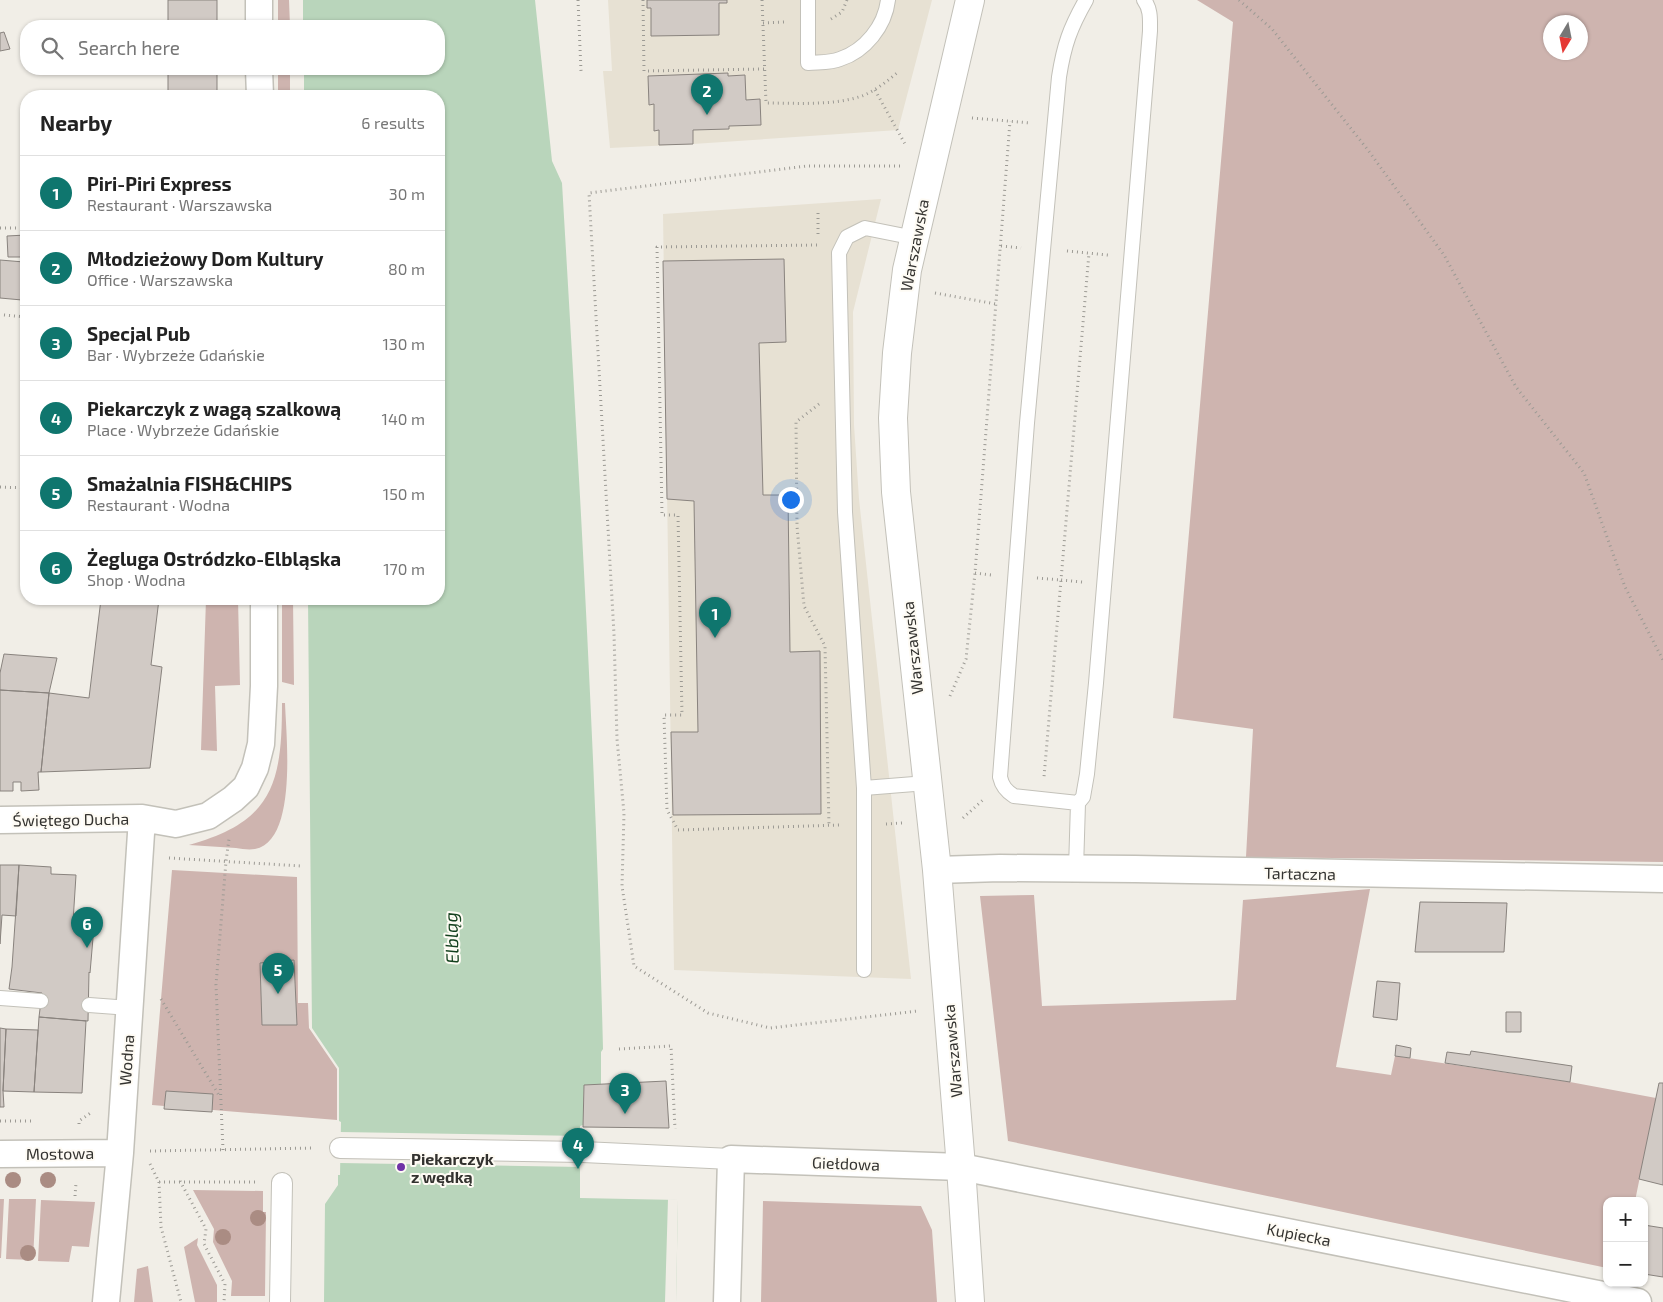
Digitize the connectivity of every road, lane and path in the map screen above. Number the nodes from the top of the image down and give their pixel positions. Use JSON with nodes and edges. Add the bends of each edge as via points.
{"nodes":[{"id":1,"x":259,"y":0,"type":"edge"},
{"id":2,"x":578,"y":0,"type":"edge"},
{"id":3,"x":643,"y":0,"type":"edge"},
{"id":4,"x":762,"y":0,"type":"edge"},
{"id":5,"x":808,"y":0,"type":"edge"},
{"id":6,"x":888,"y":0,"type":"edge"},
{"id":7,"x":970,"y":0,"type":"edge"},
{"id":8,"x":1086,"y":0,"type":"edge"},
{"id":9,"x":1144,"y":0,"type":"edge"},
{"id":10,"x":1239,"y":0,"type":"edge"},
{"id":11,"x":259,"y":20,"type":"edge"},
{"id":12,"x":764,"y":69,"type":"junction"},
{"id":13,"x":581,"y":71,"type":"dead end"},
{"id":14,"x":897,"y":73,"type":"dead end"},
{"id":15,"x":259,"y":75,"type":"edge"},
{"id":16,"x":260,"y":90,"type":"edge"},
{"id":17,"x":875,"y":90,"type":"junction"},
{"id":18,"x":969,"y":118,"type":"dead end"},
{"id":19,"x":1010,"y":121,"type":"junction"},
{"id":20,"x":1034,"y":123,"type":"dead end"},
{"id":21,"x":908,"y":149,"type":"dead end"},
{"id":22,"x":930,"y":167,"type":"junction"},
{"id":23,"x":0,"y":228,"type":"edge"},
{"id":24,"x":20,"y":228,"type":"edge"},
{"id":25,"x":915,"y":238,"type":"junction"},
{"id":26,"x":818,"y":245,"type":"dead end"},
{"id":27,"x":1108,"y":255,"type":"dead end"},
{"id":28,"x":931,"y":292,"type":"dead end"},
{"id":29,"x":996,"y":304,"type":"junction"},
{"id":30,"x":4,"y":315,"type":"dead end"},
{"id":31,"x":20,"y":316,"type":"edge"},
{"id":32,"x":821,"y":401,"type":"dead end"},
{"id":33,"x":0,"y":487,"type":"edge"},
{"id":34,"x":20,"y":488,"type":"edge"},
{"id":35,"x":1084,"y":582,"type":"dead end"},
{"id":36,"x":264,"y":605,"type":"edge"},
{"id":37,"x":1663,"y":660,"type":"edge"},
{"id":38,"x":948,"y":700,"type":"dead end"},
{"id":39,"x":927,"y":784,"type":"junction"},
{"id":40,"x":864,"y":788,"type":"junction"},
{"id":41,"x":1078,"y":803,"type":"junction"},
{"id":42,"x":142,"y":818,"type":"junction"},
{"id":43,"x":0,"y":820,"type":"edge"},
{"id":44,"x":905,"y":823,"type":"dead end"},
{"id":45,"x":863,"y":824,"type":"junction"},
{"id":46,"x":829,"y":826,"type":"junction"},
{"id":47,"x":230,"y":832,"type":"dead end"},
{"id":48,"x":169,"y":858,"type":"dead end"},
{"id":49,"x":226,"y":861,"type":"junction"},
{"id":50,"x":301,"y":866,"type":"dead end"},
{"id":51,"x":1076,"y":869,"type":"junction"},
{"id":52,"x":937,"y":870,"type":"junction"},
{"id":53,"x":1663,"y":879,"type":"edge"},
{"id":54,"x":864,"y":970,"type":"dead end"},
{"id":55,"x":156,"y":991,"type":"dead end"},
{"id":56,"x":0,"y":998,"type":"edge"},
{"id":57,"x":41,"y":1001,"type":"dead end"},
{"id":58,"x":89,"y":1005,"type":"dead end"},
{"id":59,"x":130,"y":1008,"type":"junction"},
{"id":60,"x":948,"y":1008,"type":"junction"},
{"id":61,"x":619,"y":1049,"type":"dead end"},
{"id":62,"x":220,"y":1097,"type":"junction"},
{"id":63,"x":675,"y":1135,"type":"dead end"},
{"id":64,"x":340,"y":1148,"type":"joint"},
{"id":65,"x":223,"y":1150,"type":"junction"},
{"id":66,"x":131,"y":1152,"type":"junction"},
{"id":67,"x":0,"y":1154,"type":"edge"},
{"id":68,"x":146,"y":1158,"type":"dead end"},
{"id":69,"x":731,"y":1158,"type":"junction"},
{"id":70,"x":961,"y":1167,"type":"junction"},
{"id":71,"x":159,"y":1182,"type":"junction"},
{"id":72,"x":180,"y":1182,"type":"junction"},
{"id":73,"x":249,"y":1182,"type":"dead end"},
{"id":74,"x":282,"y":1183,"type":"dead end"},
{"id":75,"x":106,"y":1302,"type":"edge"},
{"id":76,"x":181,"y":1302,"type":"edge"},
{"id":77,"x":224,"y":1302,"type":"edge"},
{"id":78,"x":280,"y":1302,"type":"edge"},
{"id":79,"x":727,"y":1302,"type":"edge"},
{"id":80,"x":970,"y":1302,"type":"edge"},
{"id":81,"x":1638,"y":1302,"type":"edge"}],
"edges":[{"from":1,"to":11,"type":"street"},
{"from":2,"to":13,"type":"path"},
{"from":3,"to":12,"type":"path","via":[[644,71]]},
{"from":4,"to":12,"type":"path"},
{"from":5,"to":6,"type":"lane","via":[[808,63],[840,60],[864,45],[880,26]]},
{"from":7,"to":22,"type":"street","name":"Warszawska"},
{"from":8,"to":41,"type":"lane","via":[[1064,47],[1059,77],[1026,433],[1000,777],[1007,792],[1014,796]]},
{"from":9,"to":41,"type":"lane","via":[[1150,15],[1150,31],[1096,683],[1087,774],[1083,797]]},
{"from":10,"to":37,"type":"path","via":[[1272,28],[1374,158],[1444,255],[1516,387],[1584,473],[1625,588]]},
{"from":12,"to":17,"type":"path","via":[[766,103],[842,100]]},
{"from":14,"to":17,"type":"path"},
{"from":15,"to":16,"type":"street"},
{"from":17,"to":21,"type":"path"},
{"from":18,"to":19,"type":"path"},
{"from":19,"to":20,"type":"path"},
{"from":19,"to":29,"type":"path"},
{"from":22,"to":25,"type":"street","name":"Warszawska"},
{"from":22,"to":60,"type":"path","via":[[807,166],[588,192],[614,634],[617,739],[624,813],[622,886],[634,966],[708,1013],[770,1028]]},
{"from":23,"to":24,"type":"path"},
{"from":25,"to":39,"type":"street","name":"Warszawska","via":[[907,270],[897,353],[894,418],[896,492]]},
{"from":25,"to":40,"type":"lane","via":[[865,228],[848,237],[839,253],[845,512]]},
{"from":26,"to":46,"type":"path","via":[[657,247],[662,515],[678,515],[682,696],[682,715],[664,715],[667,810],[678,830]]},
{"from":27,"to":35,"type":"path","via":[[1089,253],[1061,580]]},
{"from":28,"to":29,"type":"path"},
{"from":29,"to":38,"type":"path","via":[[966,659]]},
{"from":30,"to":31,"type":"path"},
{"from":32,"to":46,"type":"path","via":[[796,422],[797,526],[804,606],[825,646]]},
{"from":33,"to":34,"type":"path"},
{"from":36,"to":42,"type":"street","name":"Świętego Ducha","via":[[261,744],[256,768],[246,787],[208,816],[176,824]]},
{"from":39,"to":40,"type":"lane"},
{"from":39,"to":52,"type":"street","name":"Warszawska"},
{"from":40,"to":45,"type":"lane"},
{"from":41,"to":51,"type":"lane"},
{"from":42,"to":43,"type":"street","name":"Świętego Ducha"},
{"from":42,"to":59,"type":"street","name":"Wodna"},
{"from":44,"to":45,"type":"path"},
{"from":45,"to":46,"type":"path"},
{"from":45,"to":54,"type":"lane"},
{"from":47,"to":49,"type":"path"},
{"from":48,"to":49,"type":"path"},
{"from":49,"to":50,"type":"path"},
{"from":49,"to":62,"type":"path","via":[[216,985]]},
{"from":51,"to":52,"type":"street","name":"Tartaczna"},
{"from":51,"to":53,"type":"street","name":"Tartaczna"},
{"from":52,"to":60,"type":"street","name":"Warszawska"},
{"from":55,"to":62,"type":"path"},
{"from":56,"to":57,"type":"lane"},
{"from":58,"to":59,"type":"lane"},
{"from":59,"to":66,"type":"street","name":"Wodna"},
{"from":60,"to":70,"type":"street","name":"Warszawska"},
{"from":61,"to":63,"type":"path","via":[[671,1046]]},
{"from":62,"to":65,"type":"path"},
{"from":64,"to":65,"type":"path"},
{"from":64,"to":69,"type":"street"},
{"from":65,"to":66,"type":"path"},
{"from":66,"to":67,"type":"street","name":"Mostowa"},
{"from":66,"to":75,"type":"street","name":"Wodna"},
{"from":68,"to":71,"type":"path"},
{"from":69,"to":70,"type":"street","name":"Giełdowa"},
{"from":69,"to":79,"type":"street"},
{"from":70,"to":80,"type":"street","name":"Warszawska"},
{"from":70,"to":81,"type":"street","name":"Kupiecka"},
{"from":71,"to":72,"type":"path"},
{"from":71,"to":76,"type":"path","via":[[160,1227]]},
{"from":72,"to":73,"type":"path"},
{"from":72,"to":77,"type":"path","via":[[206,1229],[204,1244],[225,1284]]},
{"from":74,"to":78,"type":"street"}]}
